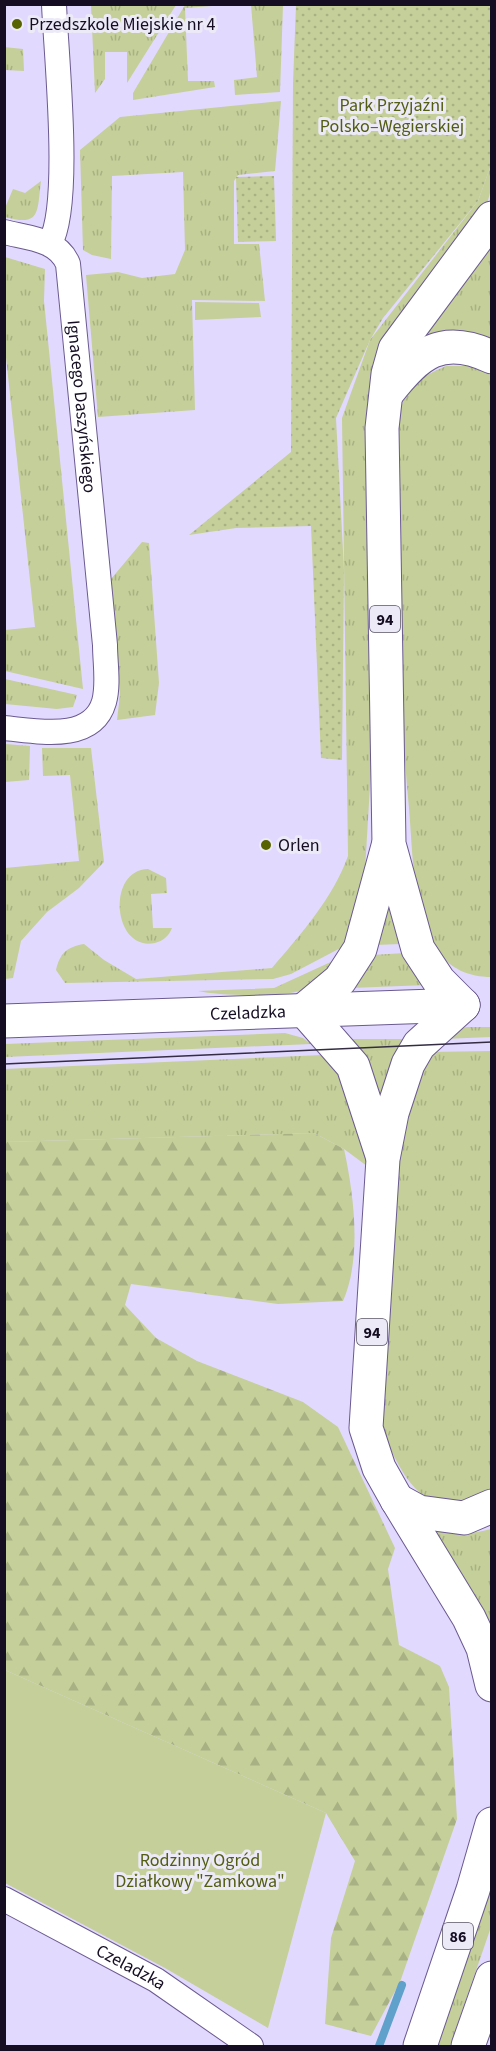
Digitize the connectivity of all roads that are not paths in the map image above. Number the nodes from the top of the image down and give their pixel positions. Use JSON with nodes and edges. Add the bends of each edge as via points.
{"nodes":[{"id":1,"x":54,"y":4,"type":"edge"},
{"id":2,"x":492,"y":218,"type":"edge"},
{"id":3,"x":4,"y":232,"type":"edge"},
{"id":4,"x":50,"y":243,"type":"junction"},
{"id":5,"x":492,"y":357,"type":"edge"},
{"id":6,"x":387,"y":394,"type":"junction"},
{"id":7,"x":4,"y":728,"type":"edge"},
{"id":8,"x":389,"y":844,"type":"junction"},
{"id":9,"x":478,"y":1004,"type":"edge"},
{"id":10,"x":304,"y":1010,"type":"junction"},
{"id":11,"x":4,"y":1021,"type":"edge"},
{"id":12,"x":383,"y":1159,"type":"junction"},
{"id":13,"x":397,"y":1500,"type":"junction"},
{"id":14,"x":492,"y":1506,"type":"edge"},
{"id":15,"x":492,"y":1685,"type":"edge"},
{"id":16,"x":492,"y":1824,"type":"edge"},
{"id":17,"x":4,"y":1899,"type":"edge"},
{"id":18,"x":492,"y":1978,"type":"edge"},
{"id":19,"x":251,"y":2046,"type":"edge"},
{"id":20,"x":420,"y":2046,"type":"edge"},
{"id":21,"x":468,"y":2046,"type":"edge"}],
"edges":[{"from":1,"to":4,"type":"street","via":[[59,207]]},
{"from":2,"to":6,"type":"main road","number":"94","via":[[395,349]]},
{"from":3,"to":4,"type":"street"},
{"from":4,"to":7,"type":"street","name":"Ignacego Daszyńskiego","via":[[63,253],[68,264],[106,686],[100,712],[92,722],[75,730]]},
{"from":5,"to":6,"type":"main road","via":[[465,348],[433,350],[410,364]]},
{"from":6,"to":8,"type":"main road","number":"94","via":[[382,438]]},
{"from":8,"to":9,"type":"main road","number":"94","via":[[418,949],[439,981]]},
{"from":8,"to":10,"type":"main road","number":"94","via":[[360,949],[340,980]]},
{"from":9,"to":10,"type":"main road","name":"Czeladzka"},
{"from":9,"to":12,"type":"main road","number":"94","via":[[419,1045],[408,1064],[392,1113]]},
{"from":10,"to":11,"type":"main road","name":"Czeladzka"},
{"from":10,"to":12,"type":"main road","number":"94","via":[[353,1066]]},
{"from":12,"to":13,"type":"main road","number":"94","via":[[366,1428]]},
{"from":13,"to":14,"type":"main road","via":[[419,1512],[464,1518]]},
{"from":13,"to":15,"type":"main road","via":[[469,1618],[483,1648]]},
{"from":16,"to":20,"type":"main road","number":"86"},
{"from":17,"to":19,"type":"street","name":"Czeladzka","via":[[156,1980]]},
{"from":18,"to":21,"type":"main road"}]}
